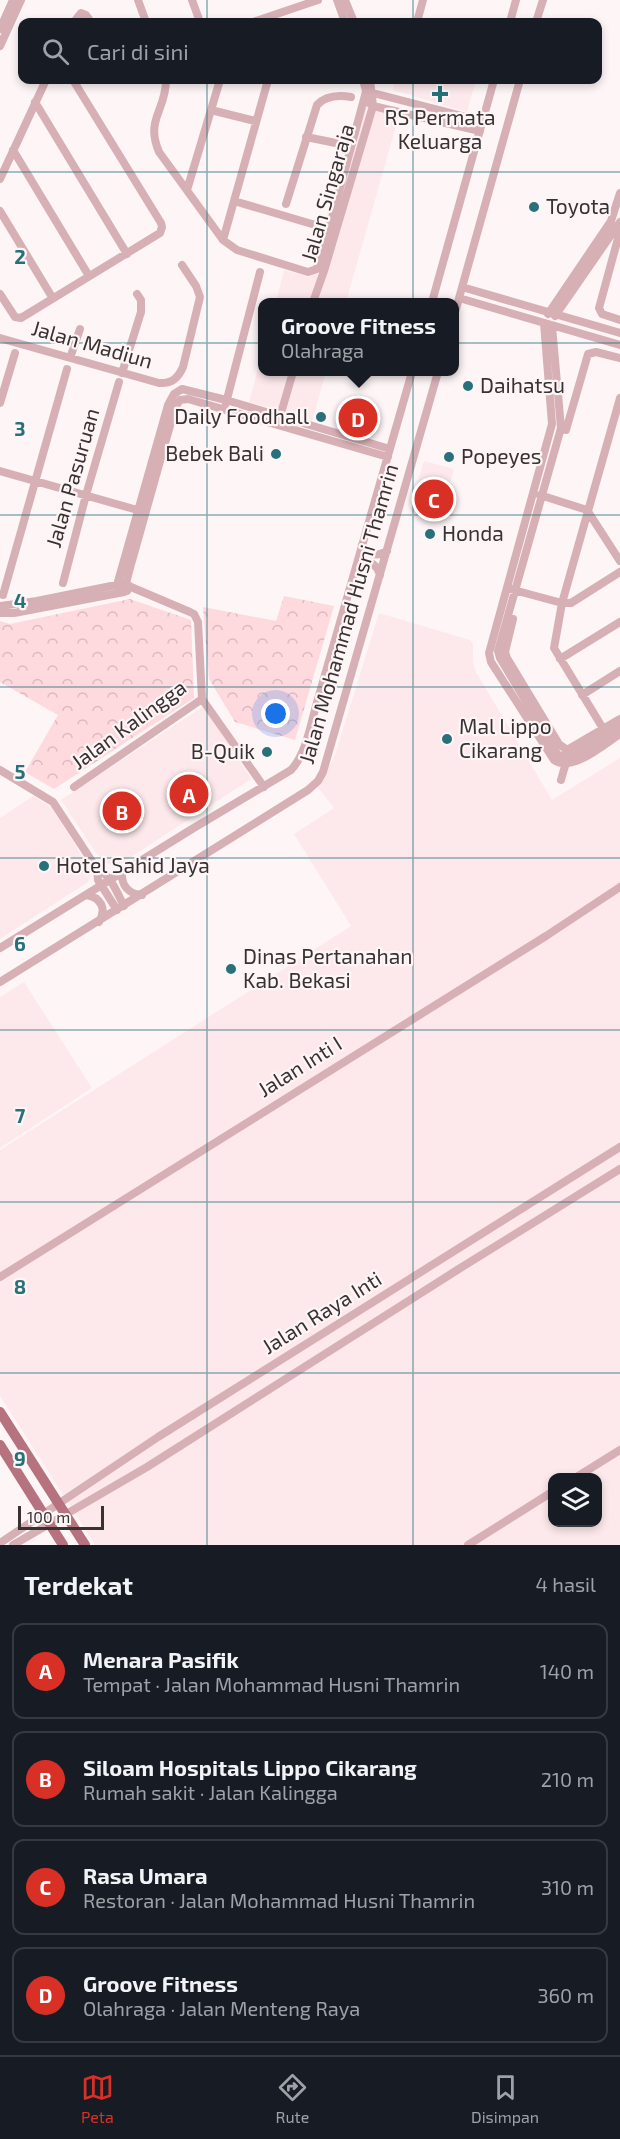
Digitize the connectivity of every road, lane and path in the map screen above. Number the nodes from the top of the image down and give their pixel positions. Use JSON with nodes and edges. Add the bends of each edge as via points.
{"nodes":[{"id":1,"x":14,"y":0,"type":"edge"},
{"id":2,"x":21,"y":0,"type":"edge"},
{"id":3,"x":138,"y":0,"type":"edge"},
{"id":4,"x":192,"y":0,"type":"edge"},
{"id":5,"x":318,"y":0,"type":"edge"},
{"id":6,"x":337,"y":0,"type":"edge"},
{"id":7,"x":345,"y":0,"type":"edge"},
{"id":8,"x":423,"y":0,"type":"edge"},
{"id":9,"x":516,"y":0,"type":"edge"},
{"id":10,"x":543,"y":0,"type":"edge"},
{"id":11,"x":78,"y":18,"type":"edge"},
{"id":12,"x":88,"y":18,"type":"edge"},
{"id":13,"x":145,"y":18,"type":"edge"},
{"id":14,"x":199,"y":18,"type":"edge"},
{"id":15,"x":265,"y":18,"type":"edge"},
{"id":16,"x":344,"y":18,"type":"edge"},
{"id":17,"x":352,"y":18,"type":"edge"},
{"id":18,"x":418,"y":18,"type":"edge"},
{"id":19,"x":511,"y":18,"type":"edge"},
{"id":20,"x":537,"y":18,"type":"edge"},
{"id":21,"x":0,"y":29,"type":"edge"},
{"id":22,"x":0,"y":45,"type":"edge"},
{"id":23,"x":44,"y":84,"type":"edge"},
{"id":24,"x":75,"y":84,"type":"edge"},
{"id":25,"x":166,"y":84,"type":"edge"},
{"id":26,"x":219,"y":84,"type":"edge"},
{"id":27,"x":267,"y":84,"type":"edge"},
{"id":28,"x":364,"y":84,"type":"edge"},
{"id":29,"x":369,"y":84,"type":"edge"},
{"id":30,"x":493,"y":84,"type":"edge"},
{"id":31,"x":519,"y":84,"type":"edge"},
{"id":32,"x":368,"y":94,"type":"junction"},
{"id":33,"x":351,"y":97,"type":"dead end"},
{"id":34,"x":36,"y":102,"type":"junction"},
{"id":35,"x":373,"y":106,"type":"junction"},
{"id":36,"x":211,"y":110,"type":"junction"},
{"id":37,"x":255,"y":121,"type":"junction"},
{"id":38,"x":482,"y":122,"type":"junction"},
{"id":39,"x":480,"y":131,"type":"junction"},
{"id":40,"x":306,"y":137,"type":"junction"},
{"id":41,"x":351,"y":146,"type":"junction"},
{"id":42,"x":13,"y":150,"type":"junction"},
{"id":43,"x":0,"y":178,"type":"edge"},
{"id":44,"x":188,"y":190,"type":"junction"},
{"id":45,"x":620,"y":193,"type":"edge"},
{"id":46,"x":234,"y":201,"type":"junction"},
{"id":47,"x":286,"y":204,"type":"dead end"},
{"id":48,"x":0,"y":211,"type":"edge"},
{"id":49,"x":620,"y":222,"type":"edge"},
{"id":50,"x":329,"y":229,"type":"junction"},
{"id":51,"x":620,"y":231,"type":"edge"},
{"id":52,"x":223,"y":240,"type":"junction"},
{"id":53,"x":127,"y":254,"type":"junction"},
{"id":54,"x":182,"y":265,"type":"dead end"},
{"id":55,"x":260,"y":272,"type":"dead end"},
{"id":56,"x":89,"y":276,"type":"junction"},
{"id":57,"x":462,"y":288,"type":"junction"},
{"id":58,"x":0,"y":294,"type":"edge"},
{"id":59,"x":137,"y":294,"type":"dead end"},
{"id":60,"x":52,"y":297,"type":"junction"},
{"id":61,"x":315,"y":298,"type":"edge"},
{"id":62,"x":433,"y":298,"type":"edge"},
{"id":63,"x":459,"y":298,"type":"joint"},
{"id":64,"x":516,"y":309,"type":"junction"},
{"id":65,"x":551,"y":315,"type":"junction"},
{"id":66,"x":620,"y":320,"type":"edge"},
{"id":67,"x":548,"y":325,"type":"junction"},
{"id":68,"x":80,"y":329,"type":"dead end"},
{"id":69,"x":620,"y":333,"type":"edge"},
{"id":70,"x":0,"y":338,"type":"edge"},
{"id":71,"x":620,"y":345,"type":"edge"},
{"id":72,"x":15,"y":353,"type":"dead end"},
{"id":73,"x":70,"y":358,"type":"junction"},
{"id":74,"x":620,"y":358,"type":"edge"},
{"id":75,"x":67,"y":369,"type":"dead end"},
{"id":76,"x":122,"y":373,"type":"junction"},
{"id":77,"x":292,"y":376,"type":"edge"},
{"id":78,"x":411,"y":376,"type":"edge"},
{"id":79,"x":437,"y":376,"type":"edge"},
{"id":80,"x":119,"y":382,"type":"dead end"},
{"id":81,"x":620,"y":398,"type":"edge"},
{"id":82,"x":0,"y":403,"type":"edge"},
{"id":83,"x":225,"y":405,"type":"junction"},
{"id":84,"x":279,"y":420,"type":"junction"},
{"id":85,"x":564,"y":426,"type":"junction"},
{"id":86,"x":389,"y":453,"type":"junction"},
{"id":87,"x":0,"y":471,"type":"edge"},
{"id":88,"x":34,"y":481,"type":"junction"},
{"id":89,"x":533,"y":493,"type":"junction"},
{"id":90,"x":86,"y":495,"type":"junction"},
{"id":91,"x":545,"y":497,"type":"junction"},
{"id":92,"x":587,"y":510,"type":"junction"},
{"id":93,"x":142,"y":511,"type":"junction"},
{"id":94,"x":362,"y":545,"type":"junction"},
{"id":95,"x":387,"y":551,"type":"junction"},
{"id":96,"x":620,"y":561,"type":"edge"},
{"id":97,"x":356,"y":569,"type":"junction"},
{"id":98,"x":620,"y":572,"type":"edge"},
{"id":99,"x":380,"y":575,"type":"junction"},
{"id":100,"x":63,"y":583,"type":"dead end"},
{"id":101,"x":125,"y":588,"type":"junction"},
{"id":102,"x":514,"y":590,"type":"junction"},
{"id":103,"x":3,"y":595,"type":"dead end"},
{"id":104,"x":562,"y":603,"type":"junction"},
{"id":105,"x":0,"y":606,"type":"edge"},
{"id":106,"x":0,"y":613,"type":"edge"},
{"id":107,"x":620,"y":622,"type":"edge"},
{"id":108,"x":560,"y":659,"type":"junction"},
{"id":109,"x":620,"y":671,"type":"edge"},
{"id":110,"x":582,"y":695,"type":"junction"},
{"id":111,"x":202,"y":699,"type":"junction"},
{"id":112,"x":620,"y":719,"type":"edge"},
{"id":113,"x":620,"y":726,"type":"edge"},
{"id":114,"x":605,"y":732,"type":"junction"},
{"id":115,"x":620,"y":734,"type":"edge"},
{"id":116,"x":567,"y":757,"type":"junction"},
{"id":117,"x":0,"y":770,"type":"edge"},
{"id":118,"x":561,"y":780,"type":"dead end"},
{"id":119,"x":74,"y":787,"type":"dead end"},
{"id":120,"x":264,"y":788,"type":"junction"},
{"id":121,"x":97,"y":869,"type":"junction"},
{"id":122,"x":122,"y":872,"type":"junction"},
{"id":123,"x":110,"y":880,"type":"junction"},
{"id":124,"x":101,"y":885,"type":"junction"},
{"id":125,"x":620,"y":887,"type":"edge"},
{"id":126,"x":86,"y":895,"type":"junction"},
{"id":127,"x":142,"y":895,"type":"junction"},
{"id":128,"x":121,"y":908,"type":"junction"},
{"id":129,"x":99,"y":922,"type":"junction"},
{"id":130,"x":0,"y":948,"type":"edge"},
{"id":131,"x":0,"y":982,"type":"edge"},
{"id":132,"x":620,"y":1147,"type":"edge"},
{"id":133,"x":620,"y":1169,"type":"edge"},
{"id":134,"x":0,"y":1277,"type":"edge"},
{"id":135,"x":0,"y":1412,"type":"edge"},
{"id":136,"x":0,"y":1445,"type":"edge"},
{"id":137,"x":620,"y":1450,"type":"edge"},
{"id":138,"x":583,"y":1473,"type":"edge"},
{"id":139,"x":49,"y":1488,"type":"junction"},
{"id":140,"x":548,"y":1495,"type":"edge"},
{"id":141,"x":34,"y":1498,"type":"junction"},
{"id":142,"x":60,"y":1503,"type":"junction"},
{"id":143,"x":44,"y":1512,"type":"junction"},
{"id":144,"x":66,"y":1515,"type":"junction"},
{"id":145,"x":50,"y":1523,"type":"junction"},
{"id":146,"x":76,"y":1530,"type":"junction"},
{"id":147,"x":0,"y":1543,"type":"edge"},
{"id":148,"x":62,"y":1543,"type":"edge"},
{"id":149,"x":13,"y":1545,"type":"edge"},
{"id":150,"x":85,"y":1545,"type":"edge"},
{"id":151,"x":468,"y":1545,"type":"edge"}],
"edges":[{"from":1,"to":21,"type":"street"},
{"from":2,"to":22,"type":"street"},
{"from":3,"to":13,"type":"street"},
{"from":4,"to":14,"type":"street"},
{"from":5,"to":15,"type":"street"},
{"from":6,"to":16,"type":"street"},
{"from":7,"to":17,"type":"street"},
{"from":8,"to":18,"type":"street"},
{"from":9,"to":19,"type":"street"},
{"from":10,"to":20,"type":"street"},
{"from":11,"to":12,"type":"street","via":[[81,13]]},
{"from":23,"to":34,"type":"street"},
{"from":24,"to":53,"type":"street","via":[[162,227],[160,233]]},
{"from":25,"to":44,"type":"street","via":[[153,133],[159,152]]},
{"from":26,"to":36,"type":"street"},
{"from":27,"to":37,"type":"street"},
{"from":28,"to":32,"type":"street"},
{"from":29,"to":32,"type":"street"},
{"from":30,"to":38,"type":"street"},
{"from":31,"to":57,"type":"street"},
{"from":32,"to":35,"type":"street","name":"Jalan Singaraja"},
{"from":32,"to":38,"type":"street"},
{"from":32,"to":41,"type":"street"},
{"from":33,"to":40,"type":"street","via":[[338,95],[320,102]]},
{"from":34,"to":42,"type":"street"},
{"from":34,"to":53,"type":"street"},
{"from":35,"to":39,"type":"street"},
{"from":35,"to":61,"type":"street","name":"Jalan Singaraja"},
{"from":36,"to":37,"type":"street"},
{"from":36,"to":44,"type":"street"},
{"from":37,"to":46,"type":"street"},
{"from":38,"to":39,"type":"street"},
{"from":39,"to":62,"type":"street"},
{"from":40,"to":41,"type":"street"},
{"from":40,"to":47,"type":"street"},
{"from":41,"to":50,"type":"street"},
{"from":42,"to":43,"type":"street"},
{"from":42,"to":56,"type":"street"},
{"from":44,"to":52,"type":"street"},
{"from":45,"to":65,"type":"street","via":[[611,221]]},
{"from":46,"to":50,"type":"street"},
{"from":46,"to":52,"type":"street"},
{"from":48,"to":60,"type":"street"},
{"from":49,"to":65,"type":"street"},
{"from":50,"to":52,"type":"street","via":[[317,269],[308,272],[237,250]]},
{"from":51,"to":66,"type":"street","via":[[599,308],[602,314]]},
{"from":53,"to":56,"type":"street"},
{"from":54,"to":76,"type":"street","name":"Jalan Madiun","via":[[200,297],[178,377],[159,383]]},
{"from":55,"to":83,"type":"street"},
{"from":56,"to":60,"type":"street"},
{"from":57,"to":63,"type":"street"},
{"from":57,"to":64,"type":"street"},
{"from":58,"to":60,"type":"street","via":[[17,319]]},
{"from":59,"to":76,"type":"street","via":[[141,312]]},
{"from":63,"to":64,"type":"street"},
{"from":64,"to":65,"type":"street"},
{"from":64,"to":67,"type":"street"},
{"from":65,"to":69,"type":"street"},
{"from":67,"to":71,"type":"street"},
{"from":67,"to":85,"type":"street"},
{"from":67,"to":89,"type":"street","via":[[552,424]]},
{"from":68,"to":73,"type":"street"},
{"from":70,"to":73,"type":"street","name":"Jalan Madiun"},
{"from":72,"to":82,"type":"street"},
{"from":73,"to":76,"type":"street","name":"Jalan Madiun"},
{"from":74,"to":85,"type":"street","via":[[588,354]]},
{"from":75,"to":88,"type":"street"},
{"from":77,"to":84,"type":"street"},
{"from":78,"to":86,"type":"street","name":"Jalan Mohammad Husni Thamrin"},
{"from":79,"to":95,"type":"street","name":"Jalan Mohammad Husni Thamrin"},
{"from":80,"to":90,"type":"street","name":"Jalan Pasuruan"},
{"from":81,"to":92,"type":"street"},
{"from":83,"to":84,"type":"street"},
{"from":83,"to":93,"type":"street","via":[[190,390],[174,394]]},
{"from":84,"to":86,"type":"street"},
{"from":85,"to":91,"type":"street"},
{"from":86,"to":94,"type":"street","name":"Jalan Mohammad Husni Thamrin"},
{"from":87,"to":88,"type":"street"},
{"from":88,"to":90,"type":"street"},
{"from":88,"to":103,"type":"street"},
{"from":89,"to":91,"type":"street"},
{"from":89,"to":102,"type":"street"},
{"from":90,"to":93,"type":"street"},
{"from":90,"to":100,"type":"street","name":"Jalan Pasuruan"},
{"from":91,"to":92,"type":"street"},
{"from":91,"to":102,"type":"street"},
{"from":92,"to":96,"type":"street"},
{"from":92,"to":104,"type":"street"},
{"from":93,"to":101,"type":"street"},
{"from":94,"to":95,"type":"street","via":[[370,554]]},
{"from":94,"to":97,"type":"street","name":"Jalan Mohammad Husni Thamrin"},
{"from":95,"to":99,"type":"street","name":"Jalan Mohammad Husni Thamrin"},
{"from":97,"to":99,"type":"street","via":[[367,561],[378,568]]},
{"from":97,"to":120,"type":"street","name":"Jalan Mohammad Husni Thamrin","via":[[301,756],[291,771]]},
{"from":98,"to":104,"type":"street","via":[[572,603]]},
{"from":99,"to":127,"type":"street","name":"Jalan Mohammad Husni Thamrin","via":[[318,781]]},
{"from":101,"to":105,"type":"street"},
{"from":101,"to":106,"type":"street"},
{"from":101,"to":111,"type":"street","name":"Jalan Kalingga","via":[[196,617]]},
{"from":102,"to":104,"type":"street"},
{"from":102,"to":116,"type":"street","via":[[498,651],[500,658],[558,755]]},
{"from":104,"to":108,"type":"street","via":[[554,648]]},
{"from":107,"to":108,"type":"street"},
{"from":108,"to":110,"type":"street"},
{"from":109,"to":110,"type":"street"},
{"from":110,"to":114,"type":"street"},
{"from":111,"to":119,"type":"street","name":"Jalan Kalingga"},
{"from":111,"to":120,"type":"street"},
{"from":112,"to":114,"type":"street"},
{"from":113,"to":114,"type":"street"},
{"from":114,"to":116,"type":"street"},
{"from":115,"to":116,"type":"street","via":[[574,763]]},
{"from":116,"to":118,"type":"street"},
{"from":117,"to":121,"type":"street","via":[[53,802]]},
{"from":120,"to":122,"type":"street","name":"Jalan Mohammad Husni Thamrin"},
{"from":121,"to":123,"type":"street"},
{"from":121,"to":124,"type":"street"},
{"from":122,"to":123,"type":"street","name":"Jalan Mohammad Husni Thamrin"},
{"from":122,"to":127,"type":"street","via":[[126,889]]},
{"from":123,"to":124,"type":"street","name":"Jalan Mohammad Husni Thamrin"},
{"from":123,"to":128,"type":"street"},
{"from":124,"to":126,"type":"street","name":"Jalan Mohammad Husni Thamrin"},
{"from":124,"to":128,"type":"street"},
{"from":125,"to":134,"type":"street","name":"Jalan Inti I"},
{"from":126,"to":129,"type":"street","via":[[101,904]]},
{"from":126,"to":130,"type":"street","name":"Jalan Mohammad Husni Thamrin"},
{"from":127,"to":128,"type":"street","name":"Jalan Mohammad Husni Thamrin"},
{"from":128,"to":129,"type":"street","name":"Jalan Mohammad Husni Thamrin"},
{"from":129,"to":131,"type":"street","name":"Jalan Mohammad Husni Thamrin"},
{"from":132,"to":142,"type":"street","name":"Jalan Raya Inti","via":[[158,1437]]},
{"from":133,"to":144,"type":"street","name":"Jalan Raya Inti"},
{"from":135,"to":139,"type":"main road"},
{"from":136,"to":141,"type":"main road"},
{"from":137,"to":138,"type":"street"},
{"from":139,"to":141,"type":"main road","via":[[44,1496]]},
{"from":139,"to":142,"type":"main road"},
{"from":140,"to":151,"type":"street"},
{"from":141,"to":143,"type":"main road"},
{"from":142,"to":143,"type":"street","name":"Jalan Raya Inti"},
{"from":142,"to":144,"type":"main road"},
{"from":143,"to":145,"type":"main road"},
{"from":143,"to":147,"type":"street","name":"Jalan Raya Inti"},
{"from":144,"to":145,"type":"street","name":"Jalan Raya Inti"},
{"from":144,"to":146,"type":"main road"},
{"from":145,"to":148,"type":"main road"},
{"from":145,"to":149,"type":"street","name":"Jalan Raya Inti"},
{"from":146,"to":148,"type":"main road","via":[[67,1533]]},
{"from":146,"to":150,"type":"main road"}]}
